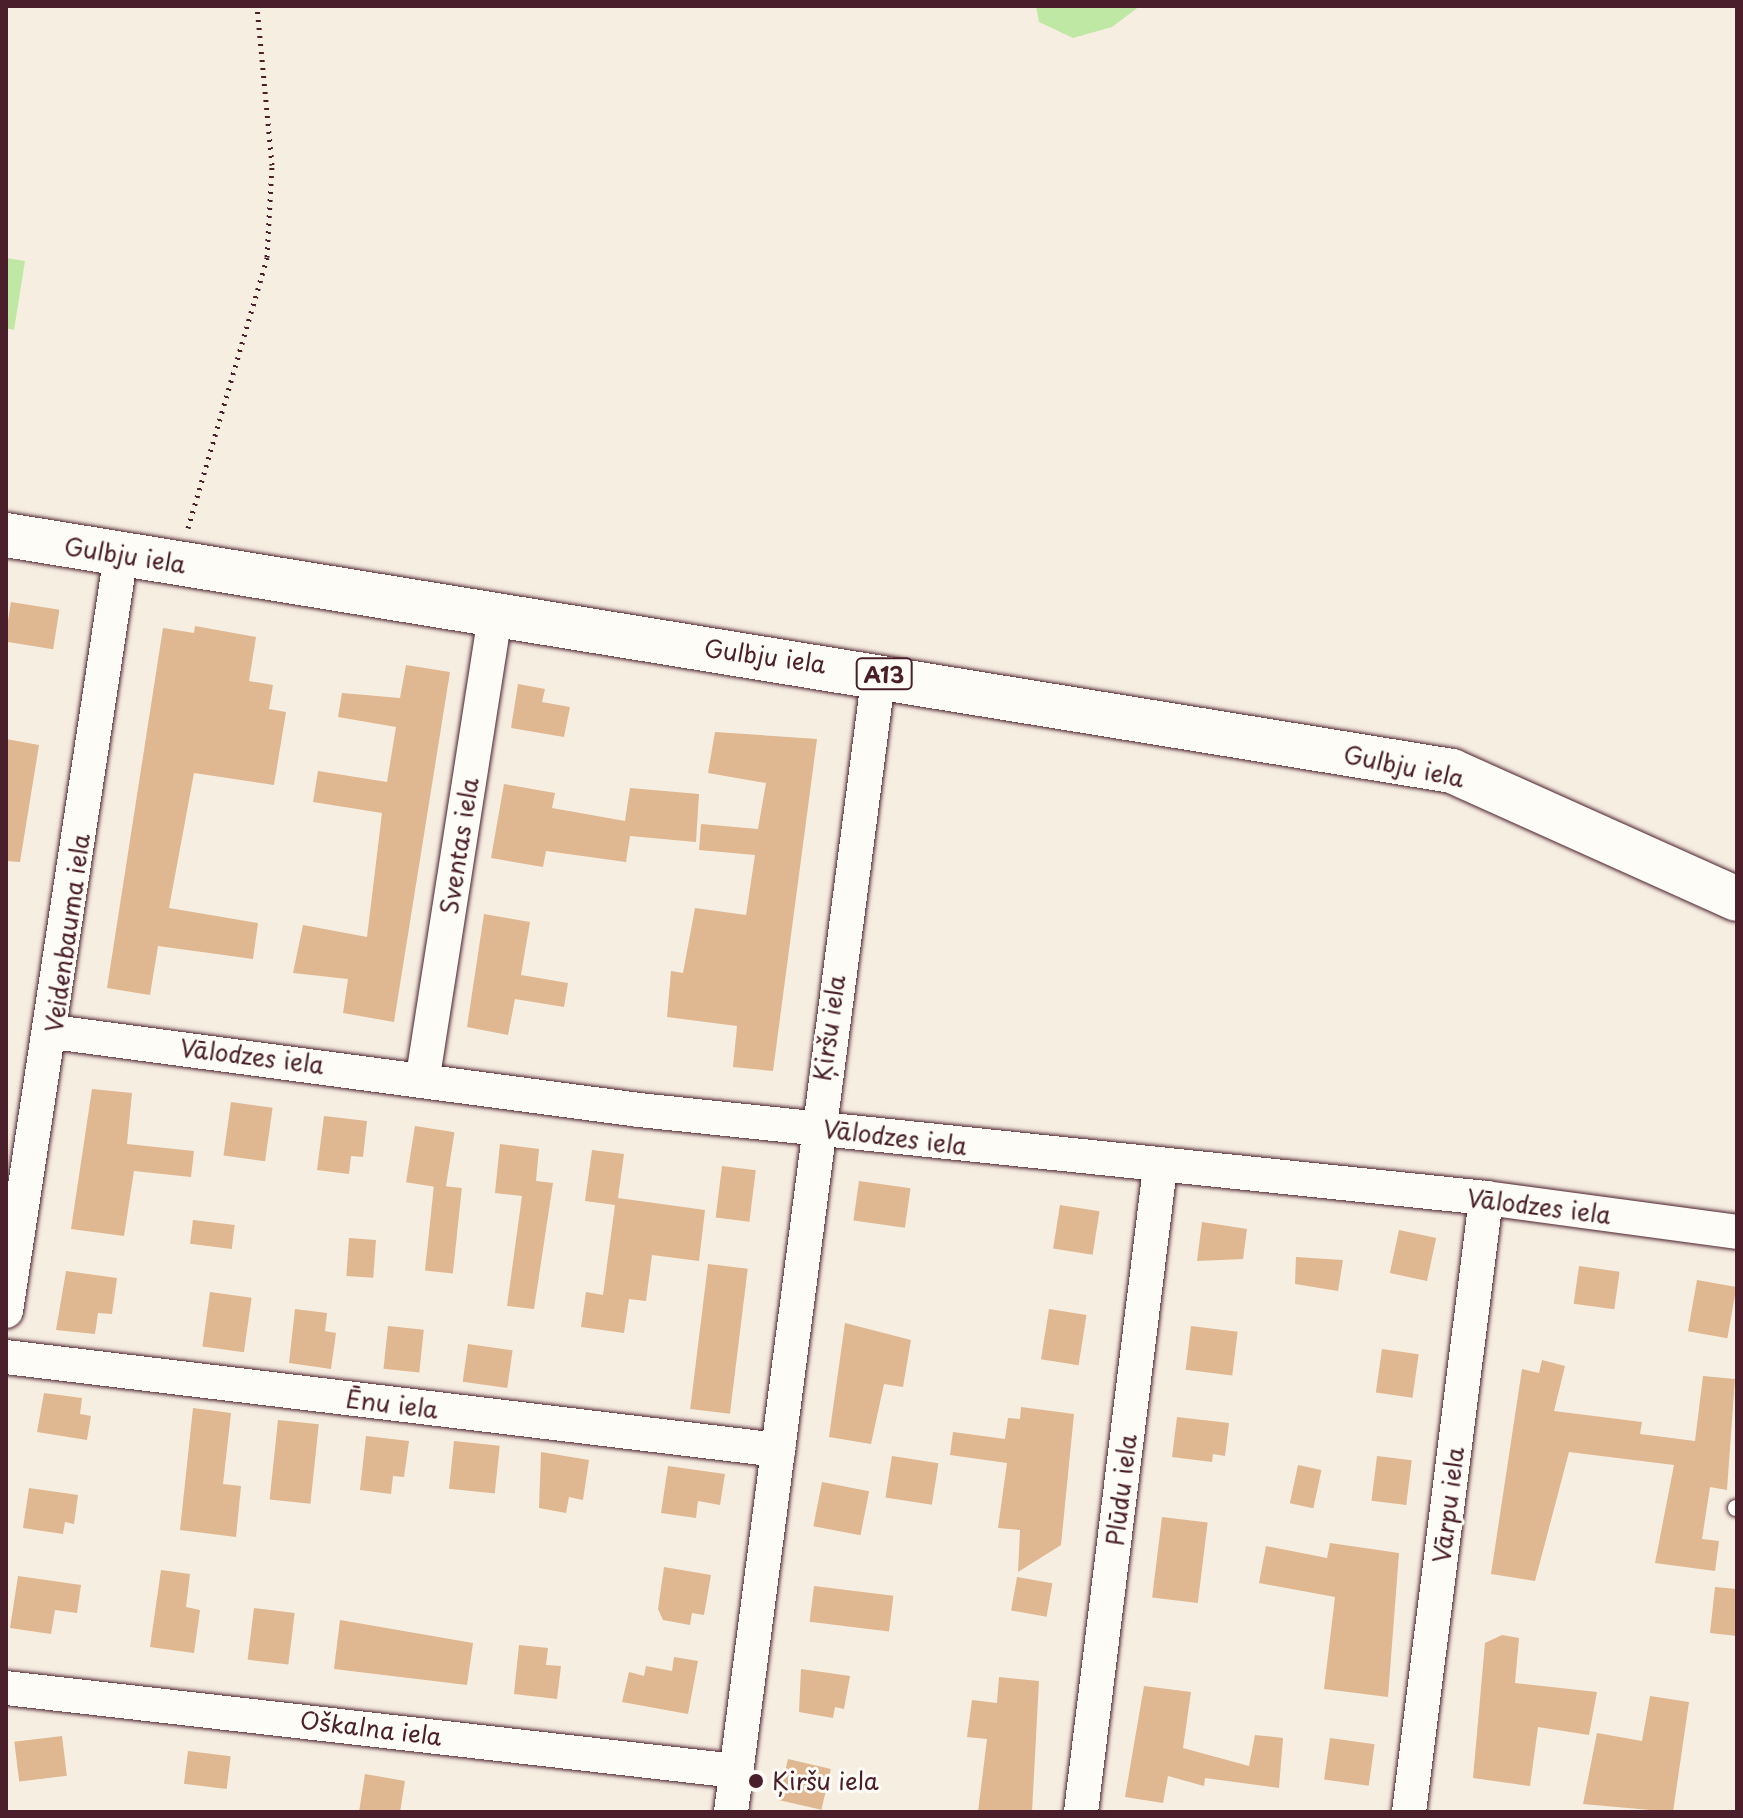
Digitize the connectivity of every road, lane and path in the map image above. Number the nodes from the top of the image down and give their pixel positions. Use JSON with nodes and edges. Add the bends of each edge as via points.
{"nodes":[{"id":1,"x":257,"y":6,"type":"edge"},
{"id":2,"x":6,"y":535,"type":"edge"},
{"id":3,"x":121,"y":554,"type":"junction"},
{"id":4,"x":176,"y":563,"type":"junction"},
{"id":5,"x":495,"y":616,"type":"junction"},
{"id":6,"x":879,"y":673,"type":"junction"},
{"id":7,"x":1737,"y":899,"type":"edge"},
{"id":8,"x":53,"y":1032,"type":"junction"},
{"id":9,"x":423,"y":1076,"type":"junction"},
{"id":10,"x":815,"y":1127,"type":"junction"},
{"id":11,"x":1160,"y":1168,"type":"junction"},
{"id":12,"x":1486,"y":1198,"type":"junction"},
{"id":13,"x":1737,"y":1232,"type":"edge"},
{"id":14,"x":6,"y":1303,"type":"edge"},
{"id":15,"x":6,"y":1357,"type":"edge"},
{"id":16,"x":778,"y":1450,"type":"junction"},
{"id":17,"x":6,"y":1688,"type":"edge"},
{"id":18,"x":736,"y":1771,"type":"junction"},
{"id":19,"x":731,"y":1812,"type":"edge"},
{"id":20,"x":1081,"y":1812,"type":"edge"},
{"id":21,"x":1409,"y":1812,"type":"edge"}],
"edges":[{"from":1,"to":4,"type":"path","via":[[272,165],[267,257]]},
{"from":2,"to":3,"type":"main road","name":"Gulbju iela","number":"A13"},
{"from":3,"to":4,"type":"main road","name":"Gulbju iela","number":"A13"},
{"from":3,"to":8,"type":"street","name":"Veidenbauma iela"},
{"from":4,"to":5,"type":"main road","name":"Gulbju iela","number":"A13"},
{"from":5,"to":6,"type":"main road","name":"Gulbju iela","number":"A13"},
{"from":5,"to":9,"type":"street","name":"Sventas iela"},
{"from":6,"to":7,"type":"main road","name":"Gulbju iela","number":"A13","via":[[1452,771]]},
{"from":6,"to":10,"type":"street","name":"Ķiršu iela"},
{"from":8,"to":9,"type":"street","name":"Vālodzes iela"},
{"from":8,"to":14,"type":"street","name":"Veidenbauma iela"},
{"from":9,"to":10,"type":"street","name":"Vālodzes iela","via":[[639,1110]]},
{"from":10,"to":11,"type":"street","name":"Vālodzes iela"},
{"from":10,"to":16,"type":"street","name":"Ķiršu iela"},
{"from":11,"to":12,"type":"street","name":"Vālodzes iela"},
{"from":11,"to":20,"type":"street","name":"Plūdu iela"},
{"from":12,"to":13,"type":"street","name":"Vālodzes iela"},
{"from":12,"to":21,"type":"street","name":"Vārpu iela"},
{"from":15,"to":16,"type":"street","name":"Ēnu iela"},
{"from":16,"to":18,"type":"street","name":"Ķiršu iela"},
{"from":17,"to":18,"type":"street","name":"Oškalna iela"},
{"from":18,"to":19,"type":"street","name":"Ķiršu iela"}]}
